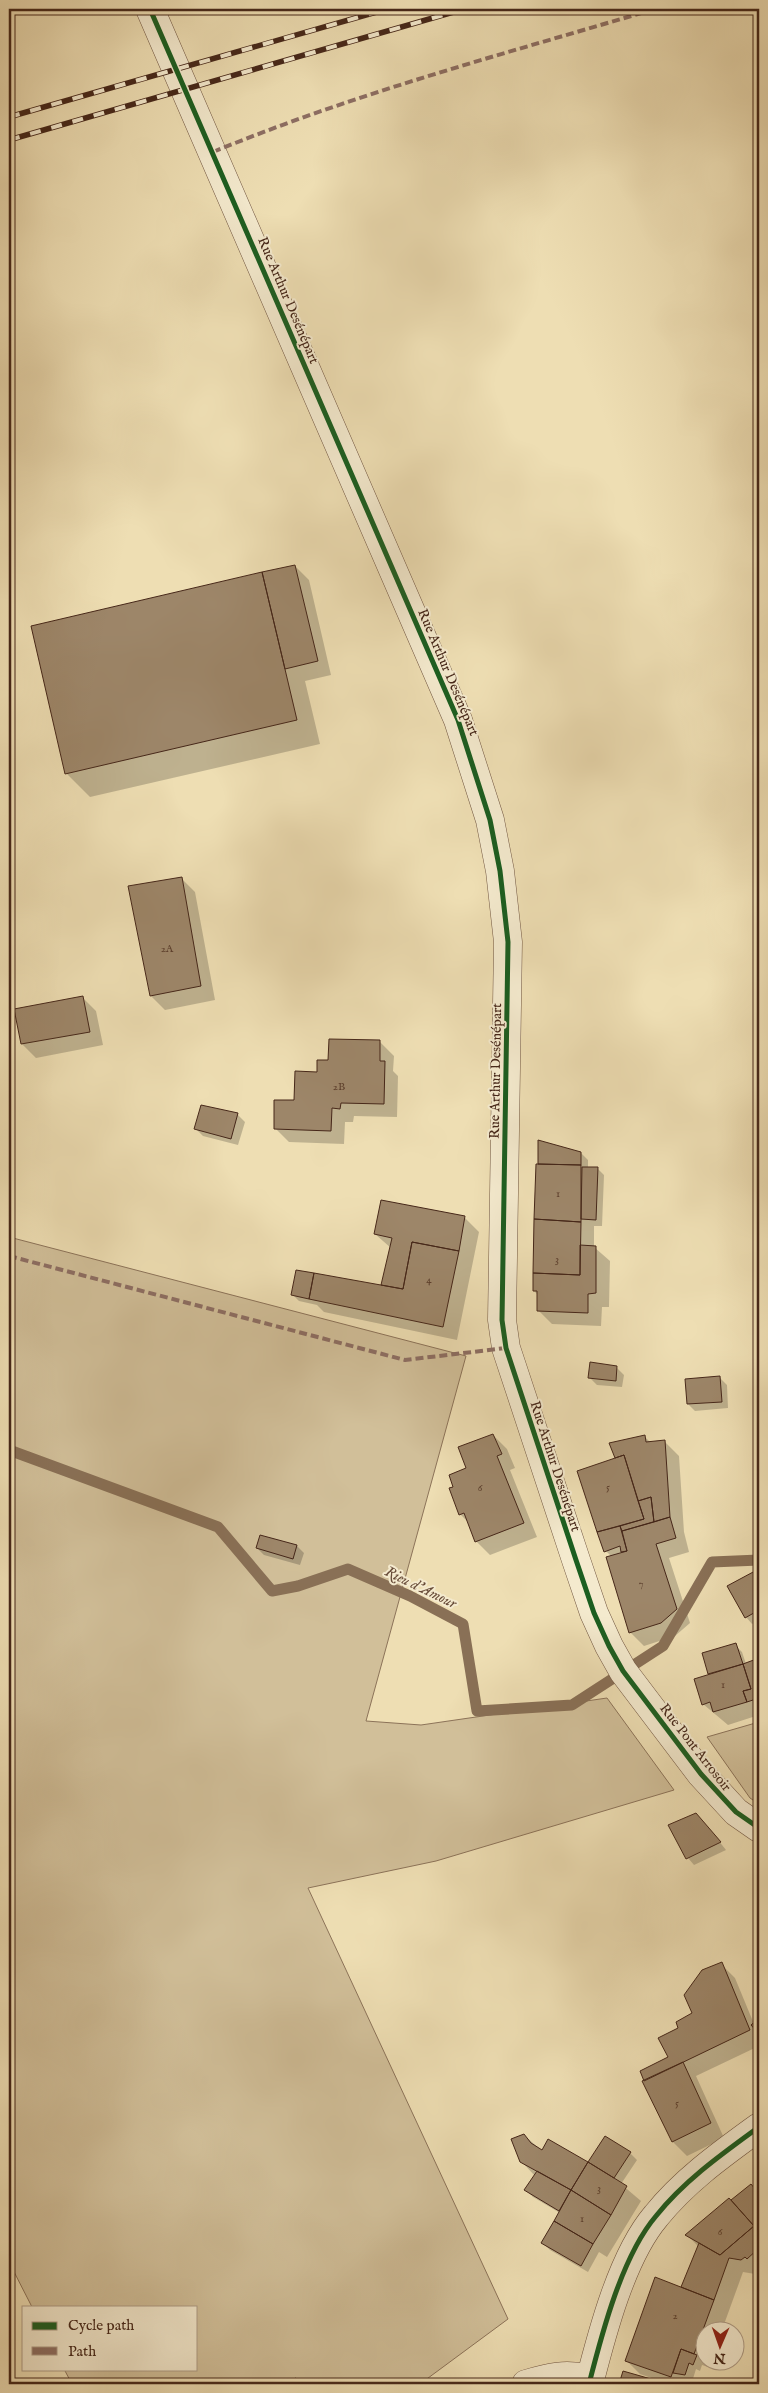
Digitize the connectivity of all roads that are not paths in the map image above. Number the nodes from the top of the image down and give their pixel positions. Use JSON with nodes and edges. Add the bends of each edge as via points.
{"nodes":[{"id":1,"x":150,"y":9,"type":"edge"},
{"id":2,"x":609,"y":1646,"type":"joint"},
{"id":3,"x":759,"y":1828,"type":"edge"},
{"id":4,"x":759,"y":2127,"type":"edge"},
{"id":5,"x":589,"y":2382,"type":"edge"},
{"id":6,"x":526,"y":2384,"type":"edge"}],
"edges":[{"from":1,"to":2,"type":"street","name":"Rue Arthur Desénépart","via":[[455,712],[481,787],[500,871],[508,942],[501,1247],[502,1320],[506,1348],[594,1613]]},
{"from":2,"to":3,"type":"street","name":"Rue Pont Arrosoir","via":[[623,1671],[716,1792]]},
{"from":4,"to":5,"type":"street","via":[[684,2185],[654,2217],[636,2247],[616,2295],[602,2331]]},
{"from":5,"to":6,"type":"street","via":[[572,2375],[558,2375]]}]}
